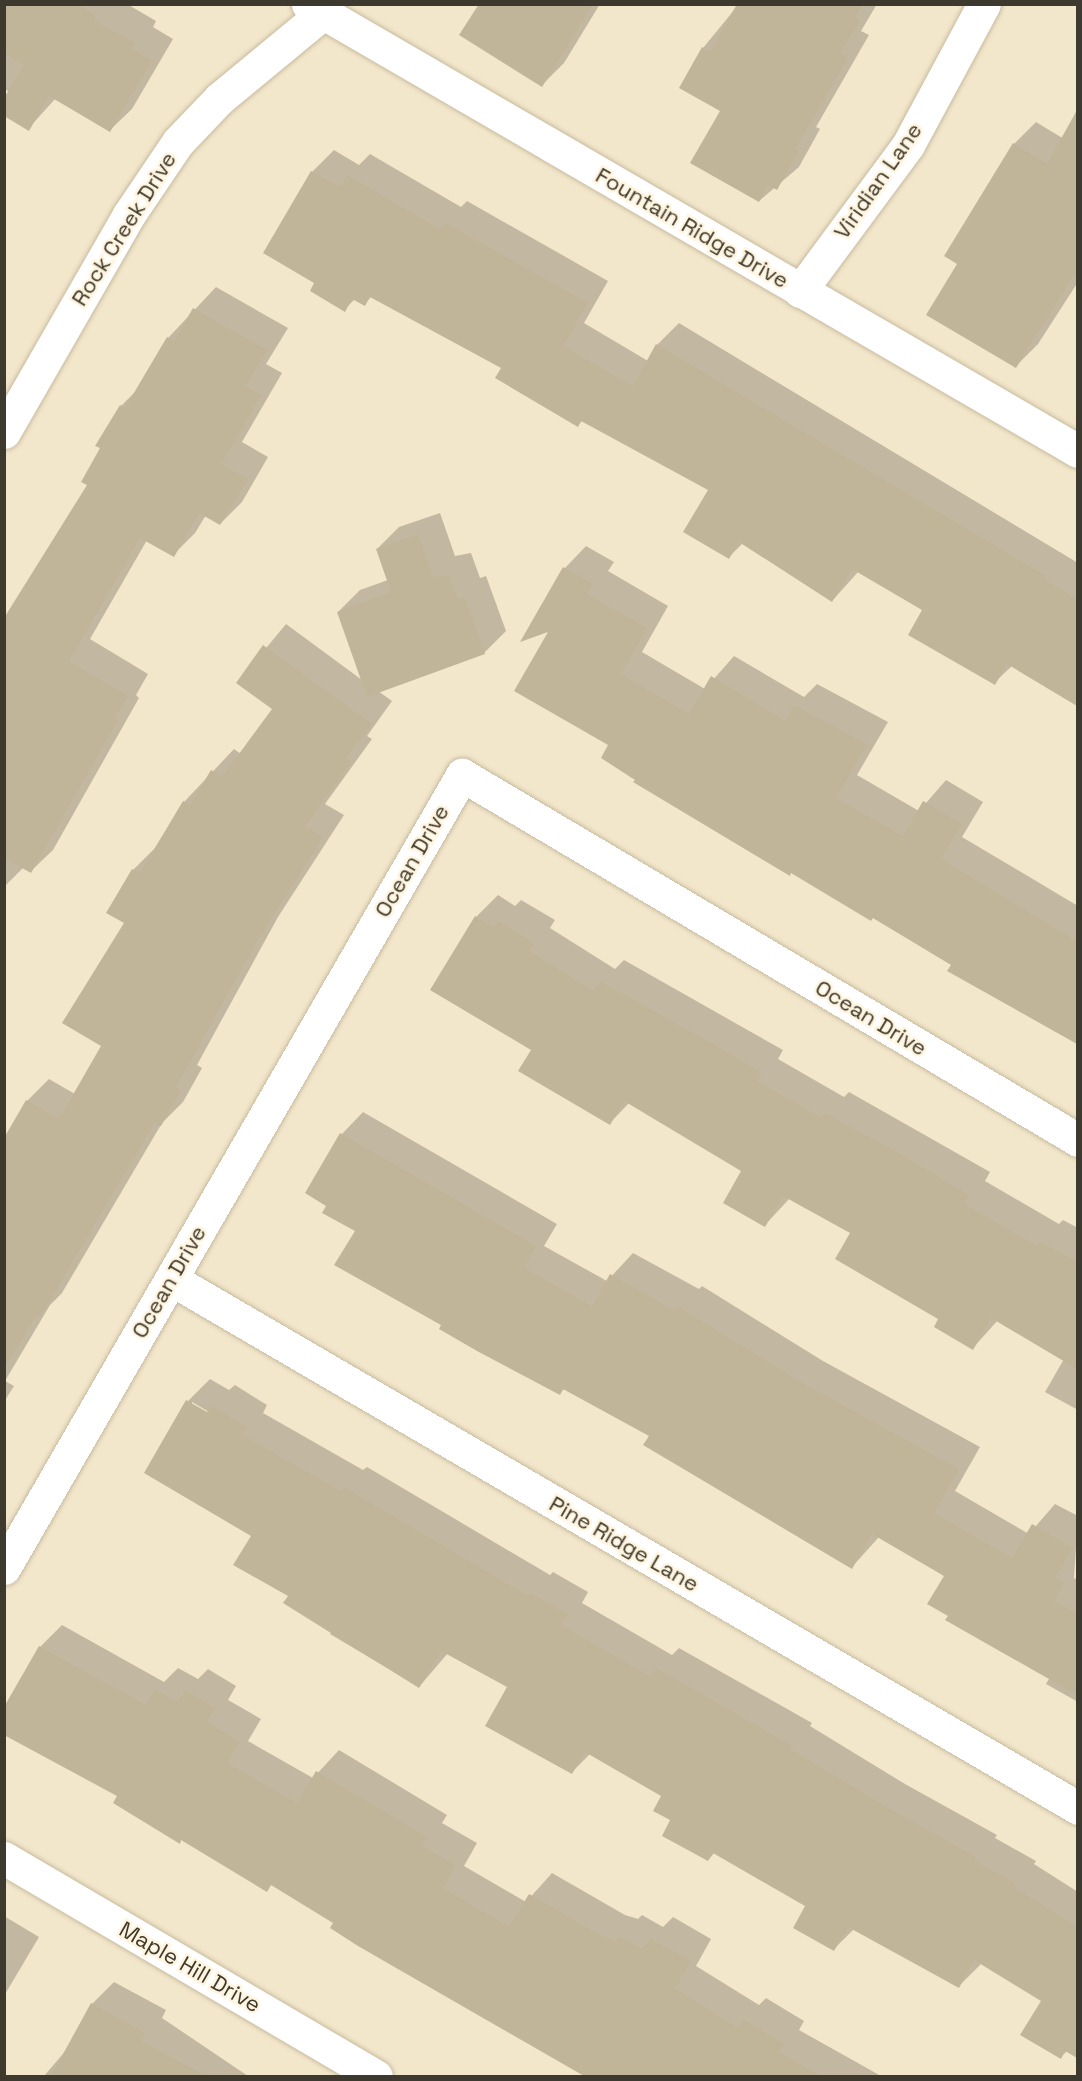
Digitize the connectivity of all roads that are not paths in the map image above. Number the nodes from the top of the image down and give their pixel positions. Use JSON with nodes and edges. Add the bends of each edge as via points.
{"nodes":[{"id":1,"x":984,"y":4,"type":"edge"},
{"id":2,"x":320,"y":7,"type":"edge"},
{"id":3,"x":800,"y":291,"type":"junction"},
{"id":4,"x":4,"y":432,"type":"edge"},
{"id":5,"x":1077,"y":451,"type":"edge"},
{"id":6,"x":1077,"y":1140,"type":"edge"},
{"id":7,"x":171,"y":1279,"type":"junction"},
{"id":8,"x":4,"y":1568,"type":"edge"},
{"id":9,"x":1077,"y":1808,"type":"edge"},
{"id":10,"x":4,"y":1858,"type":"edge"},
{"id":11,"x":376,"y":2076,"type":"edge"}],
"edges":[{"from":1,"to":3,"type":"street","name":"Viridian Lane","via":[[908,145]]},
{"from":2,"to":3,"type":"street","name":"Fountain Ridge Drive"},
{"from":2,"to":4,"type":"street","name":"Rock Creek Drive","via":[[178,142],[128,216]]},
{"from":3,"to":5,"type":"street","name":"Fountain Ridge Drive"},
{"from":6,"to":7,"type":"street","name":"Ocean Drive","via":[[462,775]]},
{"from":7,"to":8,"type":"street","name":"Ocean Drive"},
{"from":7,"to":9,"type":"street","name":"Pine Ridge Lane"},
{"from":10,"to":11,"type":"street","name":"Maple Hill Drive"}]}
